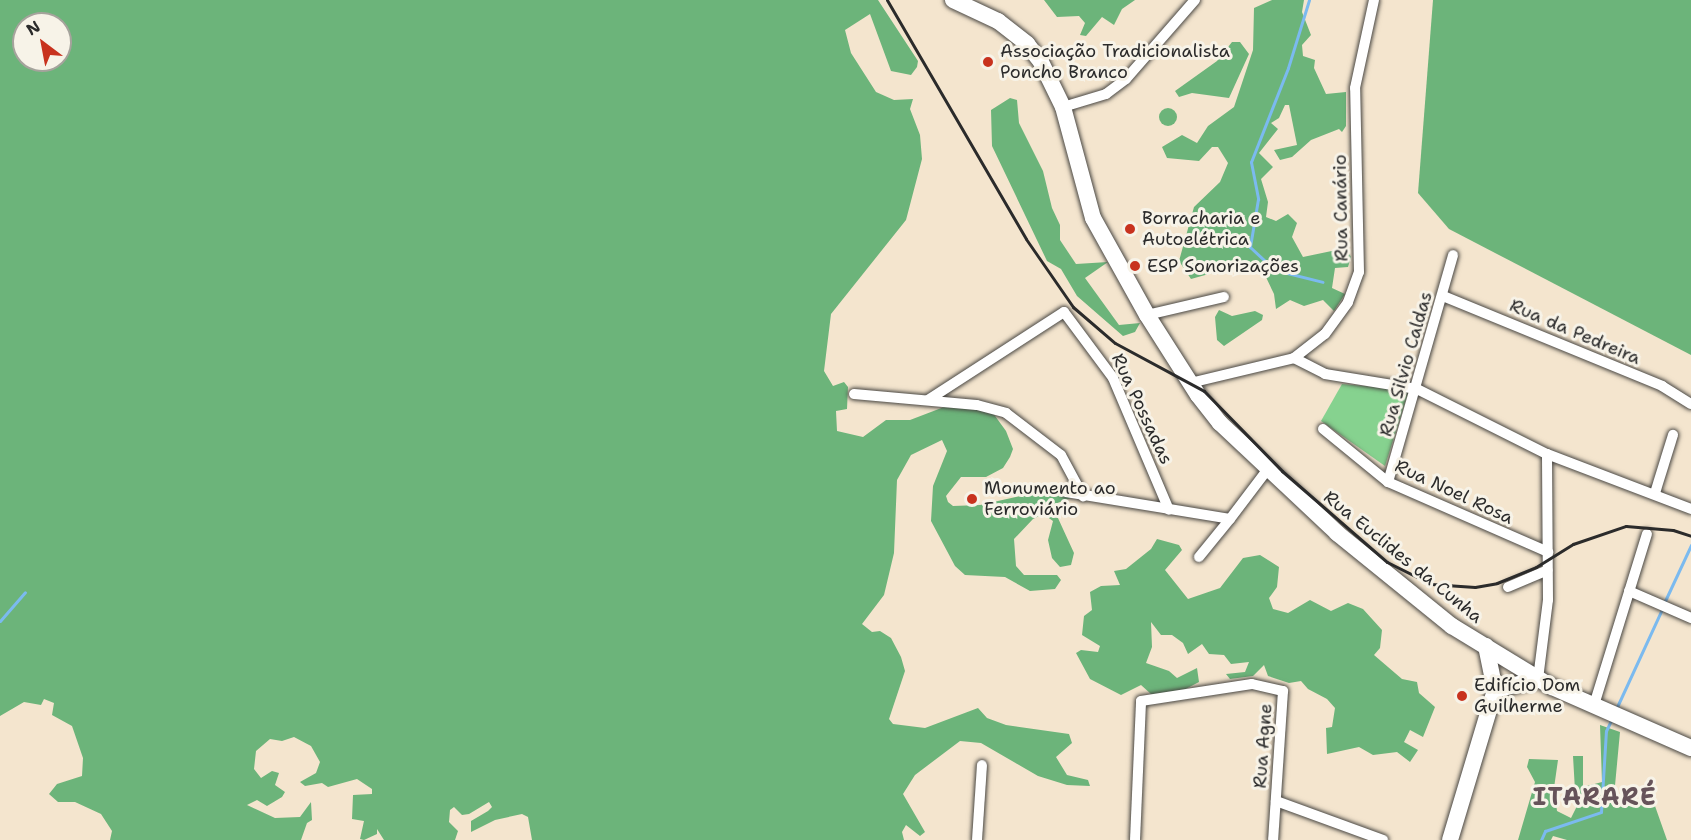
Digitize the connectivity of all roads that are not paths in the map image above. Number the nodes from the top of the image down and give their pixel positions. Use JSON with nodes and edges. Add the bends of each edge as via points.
{"nodes":[{"id":1,"x":953,"y":0,"type":"edge"},
{"id":2,"x":1195,"y":0,"type":"edge"},
{"id":3,"x":1374,"y":0,"type":"edge"},
{"id":4,"x":1063,"y":107,"type":"junction"},
{"id":5,"x":1453,"y":255,"type":"dead end"},
{"id":6,"x":1443,"y":296,"type":"junction"},
{"id":7,"x":1224,"y":297,"type":"dead end"},
{"id":8,"x":1147,"y":315,"type":"junction"},
{"id":9,"x":1294,"y":358,"type":"junction"},
{"id":10,"x":1190,"y":383,"type":"junction"},
{"id":11,"x":1417,"y":388,"type":"junction"},
{"id":12,"x":854,"y":394,"type":"dead end"},
{"id":13,"x":928,"y":400,"type":"junction"},
{"id":14,"x":1691,"y":404,"type":"edge"},
{"id":15,"x":1323,"y":429,"type":"dead end"},
{"id":16,"x":1673,"y":435,"type":"dead end"},
{"id":17,"x":1547,"y":454,"type":"junction"},
{"id":18,"x":1268,"y":469,"type":"junction"},
{"id":19,"x":1388,"y":482,"type":"junction"},
{"id":20,"x":1066,"y":492,"type":"dead end"},
{"id":21,"x":1655,"y":493,"type":"junction"},
{"id":22,"x":1083,"y":496,"type":"junction"},
{"id":23,"x":1691,"y":509,"type":"edge"},
{"id":24,"x":1169,"y":510,"type":"junction"},
{"id":25,"x":1230,"y":519,"type":"junction"},
{"id":26,"x":1647,"y":534,"type":"dead end"},
{"id":27,"x":1548,"y":552,"type":"junction"},
{"id":28,"x":1199,"y":557,"type":"dead end"},
{"id":29,"x":1548,"y":570,"type":"junction"},
{"id":30,"x":1508,"y":587,"type":"dead end"},
{"id":31,"x":1629,"y":591,"type":"junction"},
{"id":32,"x":1691,"y":618,"type":"edge"},
{"id":33,"x":1486,"y":646,"type":"junction"},
{"id":34,"x":1538,"y":679,"type":"junction"},
{"id":35,"x":1495,"y":690,"type":"junction"},
{"id":36,"x":1594,"y":705,"type":"junction"},
{"id":37,"x":1691,"y":748,"type":"edge"},
{"id":38,"x":982,"y":765,"type":"dead end"},
{"id":39,"x":1276,"y":801,"type":"junction"},
{"id":40,"x":977,"y":840,"type":"edge"},
{"id":41,"x":1135,"y":840,"type":"edge"},
{"id":42,"x":1273,"y":840,"type":"edge"},
{"id":43,"x":1383,"y":840,"type":"edge"},
{"id":44,"x":1450,"y":840,"type":"edge"}],
"edges":[{"from":1,"to":4,"type":"street","name":"Rua Euclides da Cunha","via":[[998,21],[1027,44],[1055,85]]},
{"from":2,"to":4,"type":"street","via":[[1126,80],[1106,94]]},
{"from":3,"to":9,"type":"street","name":"Rua Canário","via":[[1354,88],[1359,272],[1348,302],[1325,334]]},
{"from":4,"to":8,"type":"street","name":"Rua Euclides da Cunha","via":[[1094,218]]},
{"from":5,"to":6,"type":"street","name":"Rua Silvio Caldas"},
{"from":6,"to":11,"type":"street","name":"Rua Silvio Caldas"},
{"from":6,"to":14,"type":"street","name":"Rua da Pedreira","via":[[1662,386]]},
{"from":7,"to":8,"type":"street"},
{"from":8,"to":10,"type":"street","name":"Rua Euclides da Cunha"},
{"from":9,"to":10,"type":"street","name":"Rua Canário"},
{"from":9,"to":11,"type":"street","via":[[1325,374]]},
{"from":10,"to":18,"type":"street","name":"Rua Euclides da Cunha","via":[[1220,423]]},
{"from":11,"to":17,"type":"street"},
{"from":11,"to":19,"type":"street","name":"Rua Silvio Caldas"},
{"from":12,"to":13,"type":"street"},
{"from":13,"to":22,"type":"street","via":[[994,408],[1018,420],[1068,463]]},
{"from":13,"to":24,"type":"street","name":"Rua Possadas","via":[[1064,312],[1113,378]]},
{"from":15,"to":19,"type":"street","name":"Rua Noel Rosa"},
{"from":16,"to":21,"type":"street"},
{"from":17,"to":21,"type":"street"},
{"from":17,"to":27,"type":"street"},
{"from":18,"to":25,"type":"street"},
{"from":18,"to":33,"type":"street","name":"Rua Euclides da Cunha","via":[[1352,546],[1452,626]]},
{"from":19,"to":27,"type":"street","name":"Rua Noel Rosa"},
{"from":20,"to":22,"type":"street"},
{"from":21,"to":23,"type":"street"},
{"from":22,"to":24,"type":"street"},
{"from":24,"to":25,"type":"street"},
{"from":25,"to":28,"type":"street"},
{"from":26,"to":31,"type":"street"},
{"from":27,"to":29,"type":"street"},
{"from":29,"to":30,"type":"street"},
{"from":29,"to":34,"type":"street","via":[[1546,628]]},
{"from":31,"to":32,"type":"street"},
{"from":31,"to":36,"type":"street"},
{"from":33,"to":34,"type":"street","name":"Rua Euclides da Cunha"},
{"from":33,"to":35,"type":"street"},
{"from":34,"to":35,"type":"street"},
{"from":34,"to":36,"type":"street","name":"Rua Euclides da Cunha"},
{"from":35,"to":44,"type":"street"},
{"from":36,"to":37,"type":"street","name":"Rua Euclides da Cunha"},
{"from":38,"to":40,"type":"street"},
{"from":39,"to":41,"type":"street","name":"Rua Agne","via":[[1283,690],[1252,684],[1141,701]]},
{"from":39,"to":42,"type":"street","name":"Rua Agne"},
{"from":39,"to":43,"type":"street"}]}
